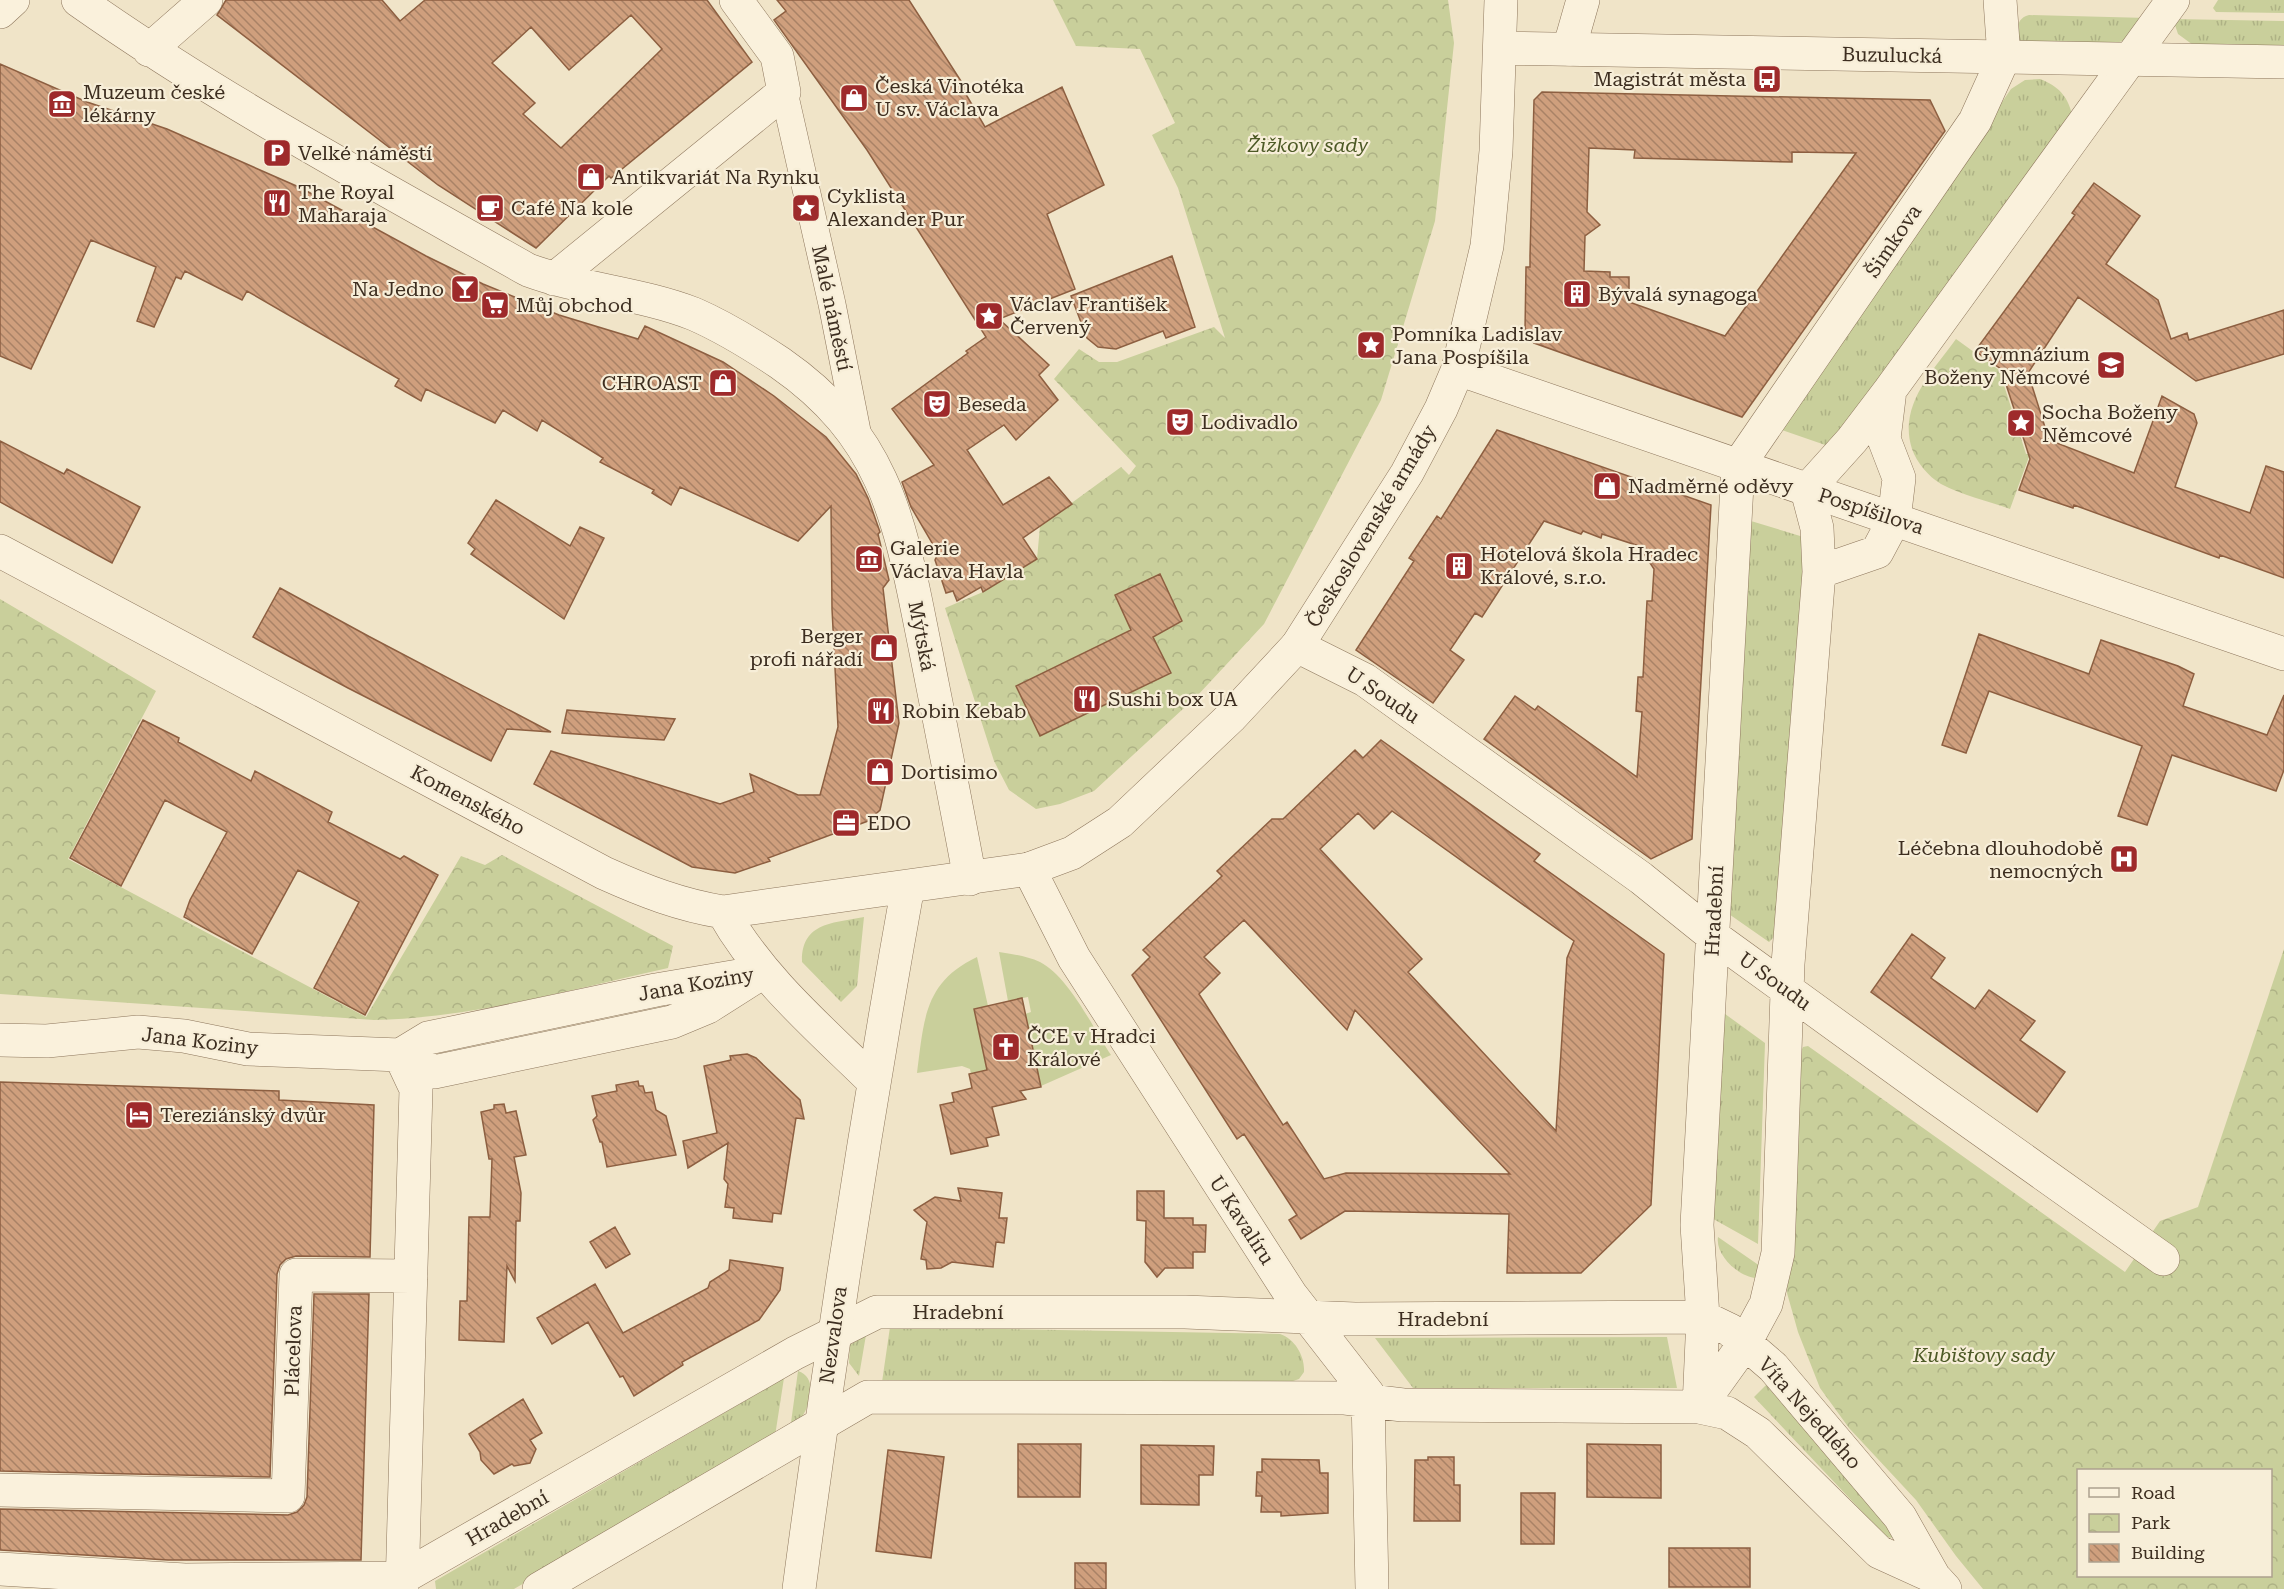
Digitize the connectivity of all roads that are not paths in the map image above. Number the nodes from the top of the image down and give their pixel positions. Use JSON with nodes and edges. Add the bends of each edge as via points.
{"nodes":[{"id":1,"x":13,"y":0,"type":"edge"},
{"id":2,"x":78,"y":0,"type":"edge"},
{"id":3,"x":206,"y":0,"type":"edge"},
{"id":4,"x":736,"y":0,"type":"edge"},
{"id":5,"x":1501,"y":0,"type":"edge"},
{"id":6,"x":1583,"y":0,"type":"edge"},
{"id":7,"x":2000,"y":0,"type":"edge"},
{"id":8,"x":2173,"y":0,"type":"edge"},
{"id":9,"x":0,"y":12,"type":"edge"},
{"id":10,"x":1500,"y":48,"type":"junction"},
{"id":11,"x":1569,"y":49,"type":"junction"},
{"id":12,"x":149,"y":50,"type":"junction"},
{"id":13,"x":2004,"y":57,"type":"junction"},
{"id":14,"x":2128,"y":59,"type":"junction"},
{"id":15,"x":2284,"y":62,"type":"edge"},
{"id":16,"x":784,"y":92,"type":"junction"},
{"id":17,"x":541,"y":275,"type":"junction"},
{"id":18,"x":1458,"y":369,"type":"junction"},
{"id":19,"x":1890,"y":390,"type":"junction"},
{"id":20,"x":858,"y":436,"type":"junction"},
{"id":21,"x":1738,"y":466,"type":"junction"},
{"id":22,"x":1807,"y":490,"type":"junction"},
{"id":23,"x":1894,"y":520,"type":"junction"},
{"id":24,"x":0,"y":551,"type":"edge"},
{"id":25,"x":1819,"y":572,"type":"junction"},
{"id":26,"x":1297,"y":646,"type":"junction"},
{"id":27,"x":2284,"y":654,"type":"edge"},
{"id":28,"x":1029,"y":869,"type":"junction"},
{"id":29,"x":970,"y":879,"type":"junction"},
{"id":30,"x":908,"y":886,"type":"junction"},
{"id":31,"x":723,"y":912,"type":"junction"},
{"id":32,"x":1713,"y":936,"type":"junction"},
{"id":33,"x":763,"y":972,"type":"junction"},
{"id":34,"x":1787,"y":989,"type":"junction"},
{"id":35,"x":0,"y":1040,"type":"edge"},
{"id":36,"x":400,"y":1055,"type":"junction"},
{"id":37,"x":873,"y":1081,"type":"junction"},
{"id":38,"x":2163,"y":1259,"type":"dead end"},
{"id":39,"x":411,"y":1276,"type":"junction"},
{"id":40,"x":1703,"y":1317,"type":"junction"},
{"id":41,"x":1309,"y":1318,"type":"junction"},
{"id":42,"x":833,"y":1334,"type":"junction"},
{"id":43,"x":1745,"y":1343,"type":"junction"},
{"id":44,"x":1369,"y":1401,"type":"junction"},
{"id":45,"x":1699,"y":1407,"type":"junction"},
{"id":46,"x":820,"y":1425,"type":"junction"},
{"id":47,"x":0,"y":1490,"type":"edge"},
{"id":48,"x":0,"y":1569,"type":"edge"},
{"id":49,"x":1939,"y":1583,"type":"edge"},
{"id":50,"x":395,"y":1585,"type":"edge"},
{"id":51,"x":538,"y":1589,"type":"edge"},
{"id":52,"x":799,"y":1589,"type":"edge"},
{"id":53,"x":1372,"y":1589,"type":"edge"}],
"edges":[{"from":1,"to":9,"type":"street"},
{"from":2,"to":12,"type":"street"},
{"from":3,"to":12,"type":"street"},
{"from":4,"to":16,"type":"street","via":[[777,56]]},
{"from":5,"to":10,"type":"street","name":"Československé armády"},
{"from":6,"to":11,"type":"street"},
{"from":7,"to":13,"type":"street","name":"Šimkova"},
{"from":8,"to":14,"type":"street"},
{"from":10,"to":11,"type":"street","name":"Buzulucká"},
{"from":10,"to":18,"type":"street","name":"Československé armády","via":[[1487,246]]},
{"from":11,"to":13,"type":"street","name":"Buzulucká"},
{"from":12,"to":17,"type":"street","via":[[349,169]]},
{"from":13,"to":14,"type":"street","name":"Buzulucká"},
{"from":13,"to":21,"type":"street","name":"Šimkova","via":[[1975,121]]},
{"from":14,"to":15,"type":"street","name":"Buzulucká"},
{"from":14,"to":19,"type":"street"},
{"from":16,"to":17,"type":"street"},
{"from":16,"to":20,"type":"street","name":"Malé náměstí"},
{"from":17,"to":20,"type":"street","name":"Malé náměstí","via":[[650,299],[732,333],[815,390]]},
{"from":18,"to":21,"type":"street","name":"Pospíšilova"},
{"from":18,"to":26,"type":"street","name":"Československé armády","via":[[1407,472]]},
{"from":19,"to":22,"type":"street"},
{"from":19,"to":23,"type":"street","via":[[1884,439],[1899,478]]},
{"from":20,"to":29,"type":"street","name":"Mýtská","via":[[881,478],[900,530]]},
{"from":21,"to":22,"type":"street","name":"Pospíšilova"},
{"from":21,"to":32,"type":"street","name":"Hradební"},
{"from":22,"to":23,"type":"street","name":"Pospíšilova"},
{"from":22,"to":25,"type":"street","via":[[1817,528]]},
{"from":23,"to":25,"type":"street","via":[[1877,552]]},
{"from":23,"to":27,"type":"street","name":"Pospíšilova"},
{"from":24,"to":31,"type":"street","name":"Komenského","via":[[604,873],[658,897]]},
{"from":25,"to":34,"type":"street"},
{"from":26,"to":28,"type":"street","name":"Československé armády","via":[[1231,717],[1120,822],[1072,853]]},
{"from":26,"to":32,"type":"street","name":"U Soudu","via":[[1365,680],[1641,878]]},
{"from":28,"to":29,"type":"street","name":"Československé armády"},
{"from":28,"to":41,"type":"street","name":"U Kavalíru","via":[[1074,958]]},
{"from":29,"to":30,"type":"street","name":"Komenského"},
{"from":30,"to":31,"type":"street","name":"Komenského"},
{"from":30,"to":37,"type":"street","name":"Nezvalova"},
{"from":31,"to":33,"type":"street"},
{"from":32,"to":34,"type":"street","name":"U Soudu"},
{"from":32,"to":40,"type":"street","name":"Hradební","via":[[1696,1225]]},
{"from":33,"to":36,"type":"street","name":"Jana Koziny","via":[[656,990],[428,1038]]},
{"from":33,"to":37,"type":"street"},
{"from":34,"to":38,"type":"street","name":"U Soudu"},
{"from":34,"to":43,"type":"street","via":[[1778,1253],[1766,1304]]},
{"from":35,"to":36,"type":"street","name":"Jana Koziny","via":[[47,1041],[138,1032],[184,1036],[248,1049]]},
{"from":36,"to":39,"type":"street","via":[[416,1089]]},
{"from":37,"to":42,"type":"street","name":"Nezvalova"},
{"from":39,"to":47,"type":"street","name":"Plácelova","via":[[296,1275],[288,1496]]},
{"from":39,"to":50,"type":"street"},
{"from":40,"to":41,"type":"street","name":"Hradební"},
{"from":40,"to":43,"type":"street","name":"Víta Nejedlého","via":[[1730,1330]]},
{"from":40,"to":45,"type":"street"},
{"from":41,"to":42,"type":"street","name":"Hradební","via":[[1185,1312],[878,1312]]},
{"from":41,"to":44,"type":"street","name":"U Kavalíru","via":[[1361,1381]]},
{"from":42,"to":46,"type":"street","name":"Nezvalova"},
{"from":42,"to":50,"type":"street","name":"Hradební"},
{"from":43,"to":45,"type":"street"},
{"from":43,"to":49,"type":"street","name":"Víta Nejedlého","via":[[1773,1367],[1900,1517]]},
{"from":44,"to":45,"type":"street","via":[[1403,1405]]},
{"from":44,"to":46,"type":"street","via":[[868,1397]]},
{"from":44,"to":53,"type":"street","name":"U Kavalíru"},
{"from":45,"to":49,"type":"street","name":"Víta Nejedlého","via":[[1727,1413],[1758,1433],[1880,1552]]},
{"from":46,"to":51,"type":"street"},
{"from":46,"to":52,"type":"street","name":"Nezvalova"},
{"from":48,"to":50,"type":"street","name":"Hradební","via":[[185,1580]]}]}
